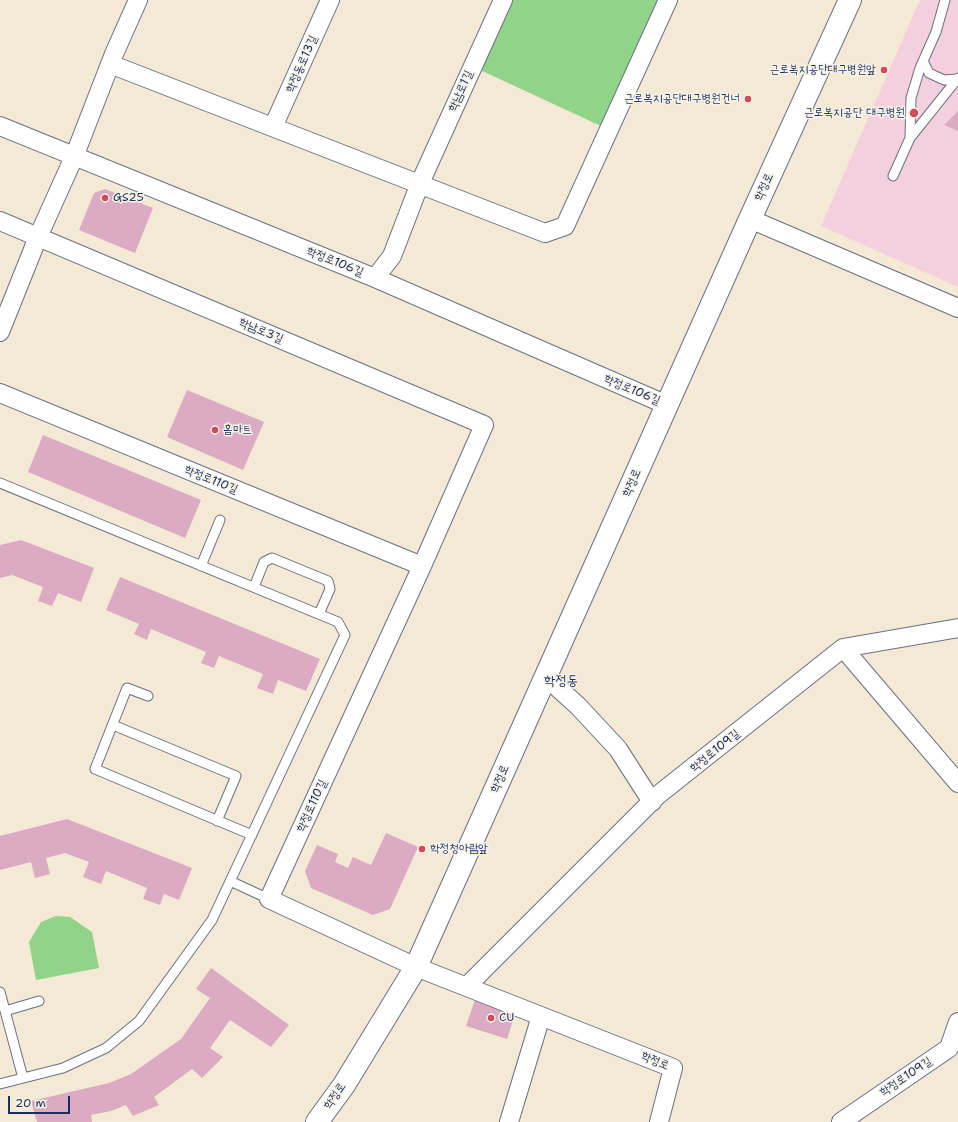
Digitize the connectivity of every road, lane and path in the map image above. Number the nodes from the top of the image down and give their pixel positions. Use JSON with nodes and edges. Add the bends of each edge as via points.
{"nodes":[{"id":1,"x":138,"y":0,"type":"edge"},
{"id":2,"x":330,"y":0,"type":"edge"},
{"id":3,"x":502,"y":0,"type":"edge"},
{"id":4,"x":668,"y":0,"type":"edge"},
{"id":5,"x":850,"y":0,"type":"edge"},
{"id":6,"x":945,"y":0,"type":"edge"},
{"id":7,"x":923,"y":61,"type":"junction"},
{"id":8,"x":110,"y":64,"type":"junction"},
{"id":9,"x":958,"y":78,"type":"edge"},
{"id":10,"x":0,"y":126,"type":"edge"},
{"id":11,"x":273,"y":128,"type":"junction"},
{"id":12,"x":910,"y":138,"type":"junction"},
{"id":13,"x":74,"y":157,"type":"junction"},
{"id":14,"x":894,"y":176,"type":"dead end"},
{"id":15,"x":420,"y":183,"type":"junction"},
{"id":16,"x":750,"y":219,"type":"junction"},
{"id":17,"x":0,"y":221,"type":"edge"},
{"id":18,"x":38,"y":237,"type":"junction"},
{"id":19,"x":375,"y":278,"type":"junction"},
{"id":20,"x":958,"y":308,"type":"edge"},
{"id":21,"x":0,"y":332,"type":"edge"},
{"id":22,"x":0,"y":393,"type":"edge"},
{"id":23,"x":667,"y":405,"type":"junction"},
{"id":24,"x":484,"y":425,"type":"joint"},
{"id":25,"x":0,"y":483,"type":"edge"},
{"id":26,"x":220,"y":520,"type":"dead end"},
{"id":27,"x":201,"y":566,"type":"junction"},
{"id":28,"x":422,"y":566,"type":"junction"},
{"id":29,"x":254,"y":587,"type":"junction"},
{"id":30,"x":319,"y":614,"type":"junction"},
{"id":31,"x":958,"y":628,"type":"edge"},
{"id":32,"x":843,"y":648,"type":"junction"},
{"id":33,"x":546,"y":677,"type":"junction"},
{"id":34,"x":148,"y":696,"type":"dead end"},
{"id":35,"x":113,"y":725,"type":"junction"},
{"id":36,"x":958,"y":784,"type":"edge"},
{"id":37,"x":652,"y":802,"type":"junction"},
{"id":38,"x":217,"y":821,"type":"junction"},
{"id":39,"x":252,"y":835,"type":"junction"},
{"id":40,"x":230,"y":881,"type":"junction"},
{"id":41,"x":269,"y":899,"type":"junction"},
{"id":42,"x":416,"y":967,"type":"junction"},
{"id":43,"x":467,"y":986,"type":"junction"},
{"id":44,"x":0,"y":992,"type":"edge"},
{"id":45,"x":39,"y":1001,"type":"dead end"},
{"id":46,"x":5,"y":1011,"type":"junction"},
{"id":47,"x":541,"y":1016,"type":"junction"},
{"id":48,"x":958,"y":1022,"type":"edge"},
{"id":49,"x":23,"y":1078,"type":"junction"},
{"id":50,"x":0,"y":1084,"type":"edge"},
{"id":51,"x":317,"y":1122,"type":"edge"},
{"id":52,"x":509,"y":1122,"type":"edge"},
{"id":53,"x":659,"y":1122,"type":"edge"},
{"id":54,"x":841,"y":1122,"type":"edge"}],
"edges":[{"from":1,"to":8,"type":"street"},
{"from":2,"to":11,"type":"street","name":"학정동로13길"},
{"from":3,"to":15,"type":"street","name":"학남로1길"},
{"from":4,"to":15,"type":"street","via":[[564,226],[545,232]]},
{"from":5,"to":16,"type":"main road","name":"학정로"},
{"from":6,"to":7,"type":"lane","via":[[936,32]]},
{"from":7,"to":9,"type":"lane","via":[[929,73],[944,80]]},
{"from":7,"to":12,"type":"lane","via":[[911,98]]},
{"from":8,"to":11,"type":"street"},
{"from":8,"to":13,"type":"street"},
{"from":9,"to":12,"type":"lane"},
{"from":10,"to":13,"type":"street","name":"학정로106길"},
{"from":11,"to":15,"type":"street"},
{"from":12,"to":14,"type":"lane"},
{"from":13,"to":18,"type":"street"},
{"from":13,"to":19,"type":"street","name":"학정로106길"},
{"from":15,"to":19,"type":"street","name":"학남로1길","via":[[392,256]]},
{"from":16,"to":20,"type":"street"},
{"from":16,"to":23,"type":"main road","name":"학정로"},
{"from":17,"to":18,"type":"street","name":"학남로3길"},
{"from":18,"to":21,"type":"street"},
{"from":18,"to":24,"type":"street","name":"학남로3길"},
{"from":19,"to":23,"type":"street","name":"학정로106길"},
{"from":22,"to":28,"type":"street","name":"학정로110길"},
{"from":23,"to":33,"type":"main road","name":"학정로"},
{"from":24,"to":28,"type":"street","name":"학정로110길"},
{"from":25,"to":27,"type":"lane"},
{"from":26,"to":27,"type":"lane"},
{"from":27,"to":29,"type":"lane"},
{"from":28,"to":41,"type":"street","name":"학정로110길"},
{"from":29,"to":30,"type":"lane"},
{"from":29,"to":30,"type":"lane","via":[[264,562],[272,558],[328,581],[330,589]]},
{"from":30,"to":39,"type":"lane","via":[[338,622],[345,635]]},
{"from":31,"to":32,"type":"street"},
{"from":32,"to":36,"type":"street"},
{"from":32,"to":37,"type":"street","name":"학정로109길"},
{"from":33,"to":37,"type":"street","via":[[618,748]]},
{"from":33,"to":42,"type":"main road","name":"학정로"},
{"from":34,"to":35,"type":"lane","via":[[127,688]]},
{"from":35,"to":38,"type":"lane","via":[[95,769]]},
{"from":35,"to":38,"type":"lane","via":[[236,776]]},
{"from":37,"to":43,"type":"street","name":"학정로109길"},
{"from":38,"to":39,"type":"lane"},
{"from":39,"to":40,"type":"lane"},
{"from":40,"to":41,"type":"lane"},
{"from":40,"to":49,"type":"lane","via":[[212,920],[139,1021],[106,1048],[63,1068]]},
{"from":41,"to":42,"type":"street"},
{"from":42,"to":43,"type":"street","name":"학정로"},
{"from":42,"to":51,"type":"main road","name":"학정로","via":[[344,1084]]},
{"from":43,"to":47,"type":"street","name":"학정로"},
{"from":44,"to":46,"type":"lane"},
{"from":45,"to":46,"type":"lane"},
{"from":46,"to":49,"type":"lane"},
{"from":47,"to":52,"type":"street"},
{"from":47,"to":53,"type":"street","name":"학정로","via":[[674,1068]]},
{"from":48,"to":54,"type":"street","name":"학정로109길","via":[[949,1048]]},
{"from":49,"to":50,"type":"lane"}]}
